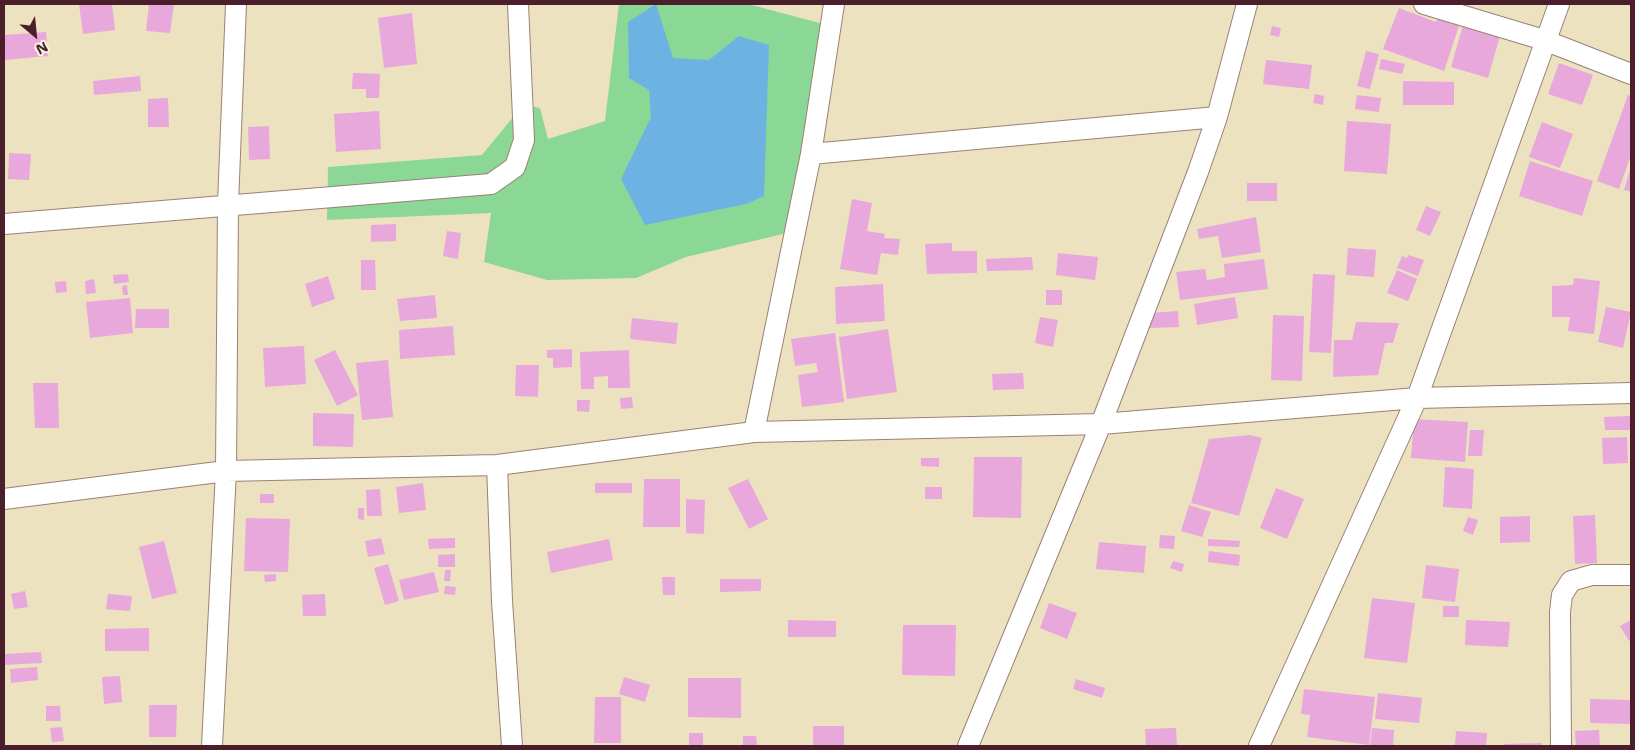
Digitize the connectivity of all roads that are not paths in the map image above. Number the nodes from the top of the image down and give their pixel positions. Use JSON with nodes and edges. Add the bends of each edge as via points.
{"nodes":[{"id":1,"x":236,"y":4,"type":"edge"},
{"id":2,"x":518,"y":4,"type":"edge"},
{"id":3,"x":834,"y":4,"type":"edge"},
{"id":4,"x":1247,"y":4,"type":"edge"},
{"id":5,"x":1424,"y":4,"type":"edge"},
{"id":6,"x":1559,"y":4,"type":"edge"},
{"id":7,"x":1544,"y":40,"type":"junction"},
{"id":8,"x":1631,"y":74,"type":"edge"},
{"id":9,"x":1217,"y":117,"type":"junction"},
{"id":10,"x":811,"y":154,"type":"junction"},
{"id":11,"x":228,"y":204,"type":"junction"},
{"id":12,"x":4,"y":224,"type":"edge"},
{"id":13,"x":1631,"y":393,"type":"edge"},
{"id":14,"x":1417,"y":398,"type":"junction"},
{"id":15,"x":1101,"y":424,"type":"junction"},
{"id":16,"x":754,"y":432,"type":"junction"},
{"id":17,"x":497,"y":465,"type":"junction"},
{"id":18,"x":226,"y":471,"type":"junction"},
{"id":19,"x":4,"y":499,"type":"edge"},
{"id":20,"x":1631,"y":574,"type":"edge"},
{"id":21,"x":212,"y":746,"type":"edge"},
{"id":22,"x":512,"y":746,"type":"edge"},
{"id":23,"x":968,"y":746,"type":"edge"},
{"id":24,"x":1259,"y":746,"type":"edge"},
{"id":25,"x":1561,"y":746,"type":"edge"}],
"edges":[{"from":1,"to":11,"type":"street"},
{"from":2,"to":11,"type":"street","via":[[524,140],[515,167],[491,184]]},
{"from":3,"to":10,"type":"street"},
{"from":4,"to":9,"type":"street"},
{"from":5,"to":7,"type":"street"},
{"from":6,"to":7,"type":"street"},
{"from":7,"to":8,"type":"street"},
{"from":7,"to":14,"type":"street"},
{"from":9,"to":10,"type":"street"},
{"from":9,"to":15,"type":"street"},
{"from":10,"to":16,"type":"street"},
{"from":11,"to":12,"type":"street"},
{"from":11,"to":18,"type":"street"},
{"from":13,"to":14,"type":"street"},
{"from":14,"to":15,"type":"street"},
{"from":14,"to":24,"type":"street"},
{"from":15,"to":16,"type":"street"},
{"from":15,"to":23,"type":"street"},
{"from":16,"to":17,"type":"street"},
{"from":17,"to":18,"type":"street"},
{"from":17,"to":22,"type":"street"},
{"from":18,"to":19,"type":"street"},
{"from":18,"to":21,"type":"street"},
{"from":20,"to":25,"type":"street","via":[[1592,575],[1571,580],[1562,595]]}]}
